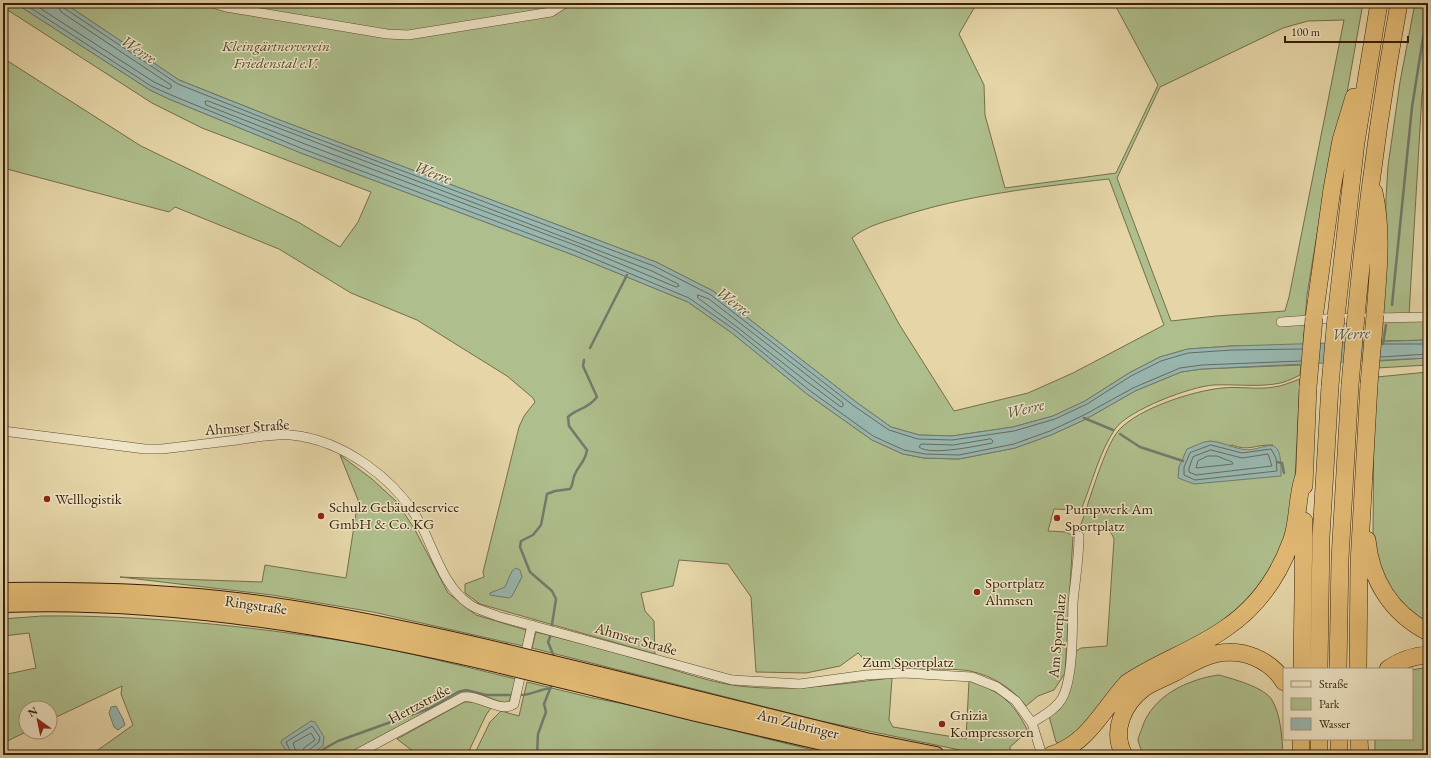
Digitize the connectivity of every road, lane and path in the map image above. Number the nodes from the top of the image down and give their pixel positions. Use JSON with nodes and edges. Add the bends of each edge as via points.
{"nodes":[{"id":1,"x":212,"y":3,"type":"edge"},
{"id":2,"x":565,"y":3,"type":"edge"},
{"id":3,"x":1379,"y":3,"type":"edge"},
{"id":4,"x":1399,"y":3,"type":"edge"},
{"id":5,"x":1373,"y":36,"type":"junction"},
{"id":6,"x":1372,"y":181,"type":"junction"},
{"id":7,"x":1428,"y":317,"type":"edge"},
{"id":8,"x":1281,"y":322,"type":"dead end"},
{"id":9,"x":3,"y":431,"type":"edge"},
{"id":10,"x":1304,"y":476,"type":"junction"},
{"id":11,"x":1362,"y":504,"type":"junction"},
{"id":12,"x":1079,"y":536,"type":"dead end"},
{"id":13,"x":3,"y":591,"type":"edge"},
{"id":14,"x":3,"y":604,"type":"edge"},
{"id":15,"x":76,"y":604,"type":"junction"},
{"id":16,"x":3,"y":612,"type":"edge"},
{"id":17,"x":535,"y":626,"type":"junction"},
{"id":18,"x":1428,"y":632,"type":"edge"},
{"id":19,"x":1428,"y":655,"type":"edge"},
{"id":20,"x":503,"y":659,"type":"junction"},
{"id":21,"x":1302,"y":668,"type":"edge"},
{"id":22,"x":1319,"y":668,"type":"edge"},
{"id":23,"x":1338,"y":668,"type":"edge"},
{"id":24,"x":1358,"y":668,"type":"edge"},
{"id":25,"x":1390,"y":668,"type":"edge"},
{"id":26,"x":732,"y":680,"type":"joint"},
{"id":27,"x":1283,"y":681,"type":"edge"},
{"id":28,"x":701,"y":708,"type":"junction"},
{"id":29,"x":1032,"y":722,"type":"junction"},
{"id":30,"x":1319,"y":740,"type":"edge"},
{"id":31,"x":1339,"y":740,"type":"edge"},
{"id":32,"x":1359,"y":740,"type":"edge"},
{"id":33,"x":1058,"y":752,"type":"edge"},
{"id":34,"x":355,"y":755,"type":"edge"},
{"id":35,"x":879,"y":755,"type":"edge"},
{"id":36,"x":936,"y":755,"type":"edge"},
{"id":37,"x":1042,"y":755,"type":"edge"},
{"id":38,"x":1124,"y":755,"type":"edge"},
{"id":39,"x":1319,"y":755,"type":"edge"},
{"id":40,"x":1339,"y":755,"type":"edge"},
{"id":41,"x":1360,"y":755,"type":"edge"}],
"edges":[{"from":1,"to":2,"type":"street","via":[[387,34],[408,35],[551,12]]},
{"from":3,"to":5,"type":"highway"},
{"from":4,"to":6,"type":"highway","via":[[1386,75]]},
{"from":5,"to":10,"type":"highway","bridge":true,"via":[[1341,140],[1332,190],[1314,318]]},
{"from":5,"to":22,"type":"highway","bridge":true,"via":[[1356,142],[1330,386],[1321,537]]},
{"from":6,"to":11,"type":"highway","bridge":true,"via":[[1379,214],[1380,253]]},
{"from":6,"to":23,"type":"highway","bridge":true,"via":[[1363,236],[1350,385],[1340,559]]},
{"from":7,"to":8,"type":"street"},
{"from":9,"to":17,"type":"street","name":"Ahmser Straße","via":[[145,449],[271,436],[292,436],[326,444],[363,462],[394,489],[420,524],[454,591],[471,605],[497,616]]},
{"from":10,"to":21,"type":"highway"},
{"from":10,"to":33,"type":"highway","via":[[1299,489],[1292,540],[1267,589],[1226,629],[1127,683],[1114,697],[1095,726],[1086,735]]},
{"from":11,"to":18,"type":"highway","via":[[1368,553],[1383,593],[1415,625]]},
{"from":11,"to":24,"type":"highway"},
{"from":12,"to":29,"type":"street","name":"Am Sportplatz","via":[[1065,693],[1056,707]]},
{"from":13,"to":20,"type":"highway","name":"Ringstraße","via":[[127,593],[245,602],[417,632]]},
{"from":14,"to":15,"type":"highway","name":"Ringstraße"},
{"from":15,"to":16,"type":"highway","via":[[52,610]]},
{"from":15,"to":20,"type":"highway","name":"Ringstraße","via":[[124,605],[224,614]]},
{"from":17,"to":26,"type":"street","name":"Ahmser Straße"},
{"from":17,"to":34,"type":"street","name":"Hertzstraße","via":[[514,702],[510,707],[499,706],[475,697],[463,697]]},
{"from":19,"to":25,"type":"highway","via":[[1415,656]]},
{"from":20,"to":28,"type":"highway","bridge":true},
{"from":26,"to":29,"type":"street","name":"Zum Sportplatz","via":[[800,684],[903,673],[972,677],[986,681],[1008,694]]},
{"from":27,"to":38,"type":"highway","via":[[1270,665],[1248,654],[1231,652],[1198,660],[1144,688],[1125,708],[1118,736]]},
{"from":28,"to":35,"type":"highway","name":"Am Zubringer"},
{"from":28,"to":36,"type":"highway","name":"Am Zubringer"},
{"from":29,"to":37,"type":"street","name":"Zum Sportplatz"},
{"from":30,"to":39,"type":"highway"},
{"from":31,"to":40,"type":"highway"},
{"from":32,"to":41,"type":"highway"}]}
